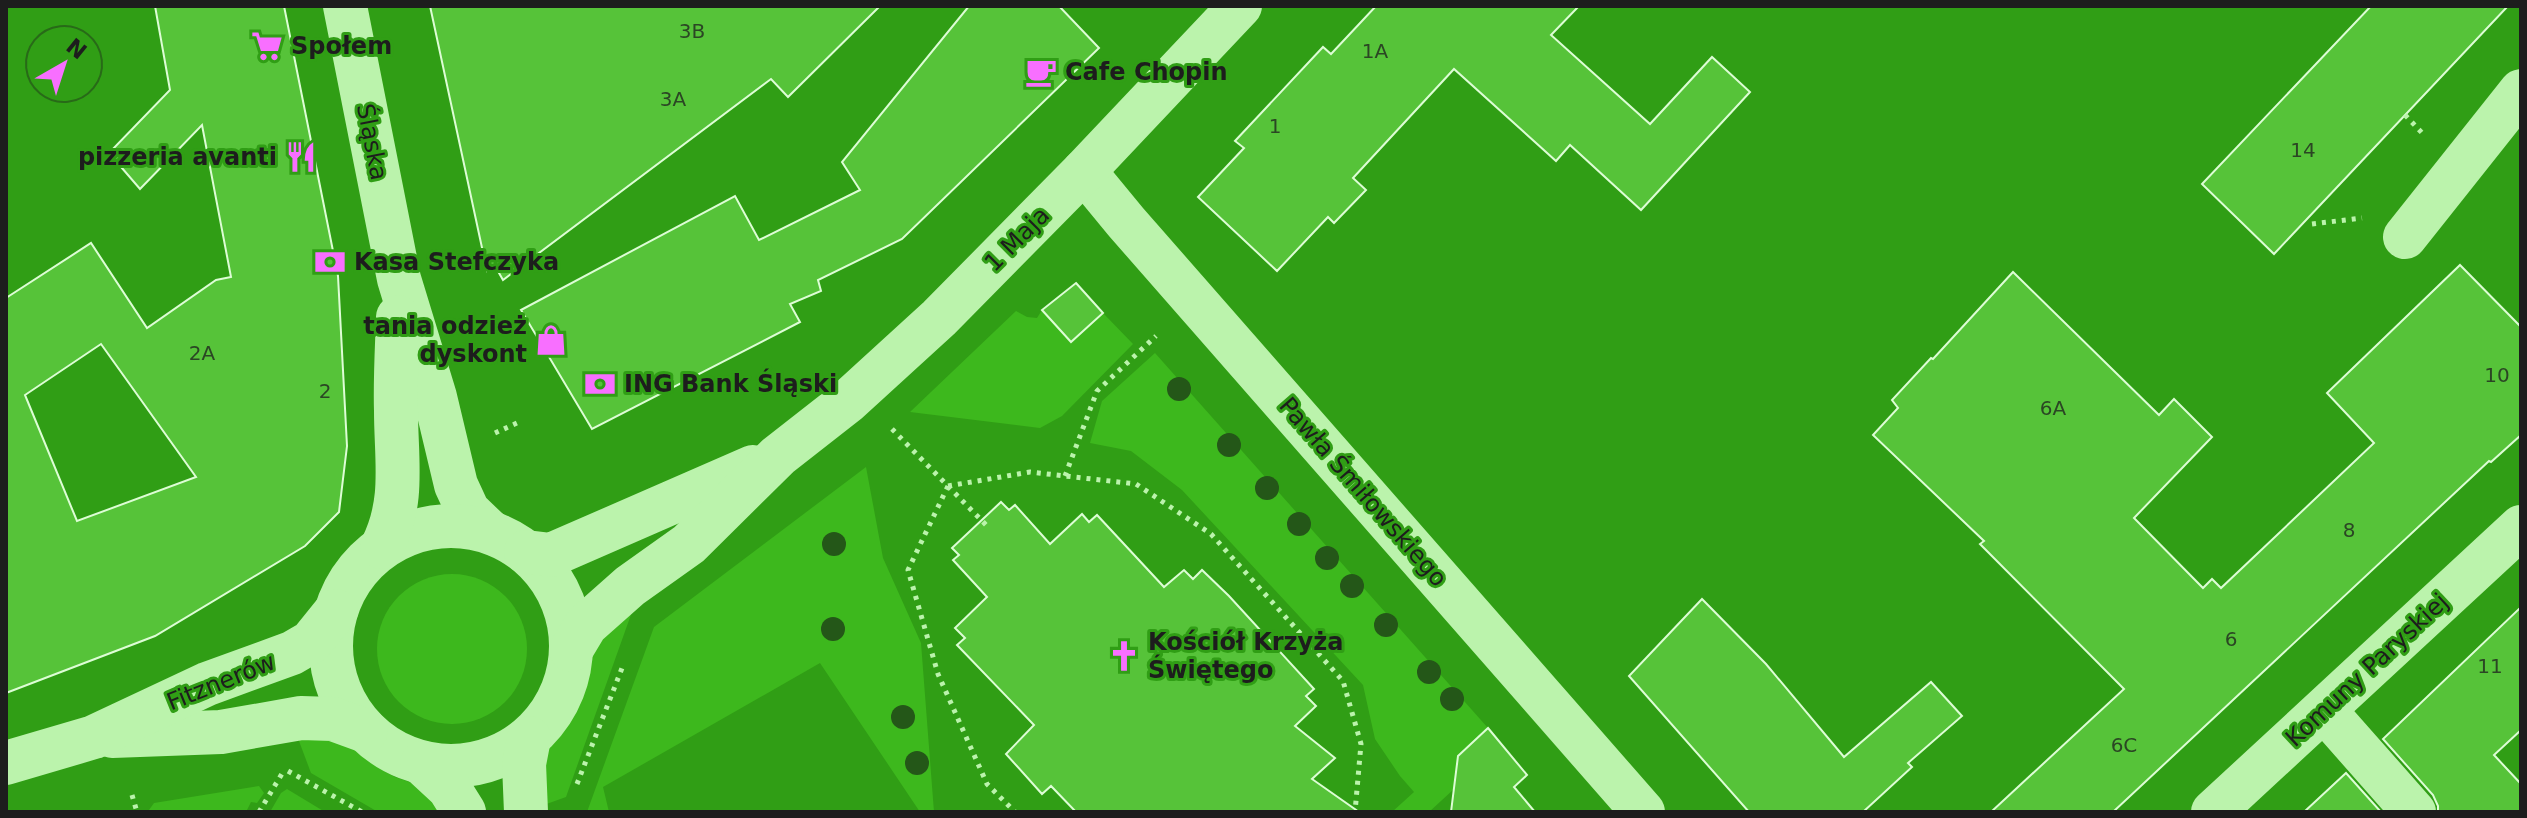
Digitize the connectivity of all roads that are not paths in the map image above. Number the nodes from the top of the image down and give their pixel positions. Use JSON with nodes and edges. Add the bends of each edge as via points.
{"nodes":[{"id":1,"x":345,"y":6,"type":"edge"},
{"id":2,"x":1240,"y":6,"type":"edge"},
{"id":3,"x":2521,"y":91,"type":"edge"},
{"id":4,"x":1084,"y":171,"type":"junction"},
{"id":5,"x":2405,"y":237,"type":"dead end"},
{"id":6,"x":399,"y":279,"type":"junction"},
{"id":7,"x":778,"y":456,"type":"junction"},
{"id":8,"x":2521,"y":528,"type":"edge"},
{"id":9,"x":508,"y":542,"type":"junction"},
{"id":10,"x":382,"y":547,"type":"junction"},
{"id":11,"x":336,"y":611,"type":"junction"},
{"id":12,"x":571,"y":650,"type":"junction"},
{"id":13,"x":2324,"y":710,"type":"junction"},
{"id":14,"x":366,"y":731,"type":"junction"},
{"id":15,"x":94,"y":737,"type":"junction"},
{"id":16,"x":529,"y":738,"type":"junction"},
{"id":17,"x":6,"y":763,"type":"edge"},
{"id":18,"x":422,"y":763,"type":"junction"},
{"id":19,"x":464,"y":812,"type":"edge"},
{"id":20,"x":526,"y":812,"type":"edge"},
{"id":21,"x":1643,"y":812,"type":"edge"},
{"id":22,"x":2213,"y":812,"type":"edge"},
{"id":23,"x":2414,"y":812,"type":"edge"}],
"edges":[{"from":1,"to":6,"type":"street","name":"Śląska"},
{"from":2,"to":4,"type":"street","name":"1 Maja"},
{"from":3,"to":5,"type":"street"},
{"from":4,"to":7,"type":"street","name":"1 Maja","via":[[894,361]]},
{"from":4,"to":21,"type":"street","name":"Pawła Śmiłowskiego"},
{"from":6,"to":9,"type":"street","name":"Śląska","via":[[463,503]]},
{"from":6,"to":10,"type":"street","name":"Śląska","via":[[399,493]]},
{"from":7,"to":9,"type":"street","name":"1 Maja","via":[[551,555]]},
{"from":7,"to":12,"type":"street","name":"1 Maja","via":[[689,544],[586,625]]},
{"from":8,"to":13,"type":"street","name":"Komuny Paryskiej"},
{"from":9,"to":10,"type":"street","via":[[462,526],[435,526]]},
{"from":9,"to":12,"type":"street","via":[[546,572],[560,596]]},
{"from":10,"to":11,"type":"street","via":[[349,581]]},
{"from":11,"to":14,"type":"street","via":[[330,643],[334,675],[346,705]]},
{"from":11,"to":15,"type":"street","name":"Fitznerów","via":[[302,648],[207,684]]},
{"from":12,"to":16,"type":"street","via":[[563,691]]},
{"from":13,"to":22,"type":"street","name":"Komuny Paryskiej"},
{"from":13,"to":23,"type":"street"},
{"from":14,"to":15,"type":"street","name":"Fitznerów","via":[[333,719],[301,718],[221,732]]},
{"from":14,"to":18,"type":"street","via":[[392,751]]},
{"from":15,"to":17,"type":"street","name":"Fitznerów"},
{"from":16,"to":18,"type":"street","via":[[502,755],[471,765]]},
{"from":16,"to":20,"type":"street"},
{"from":18,"to":19,"type":"street","via":[[449,788]]}]}
